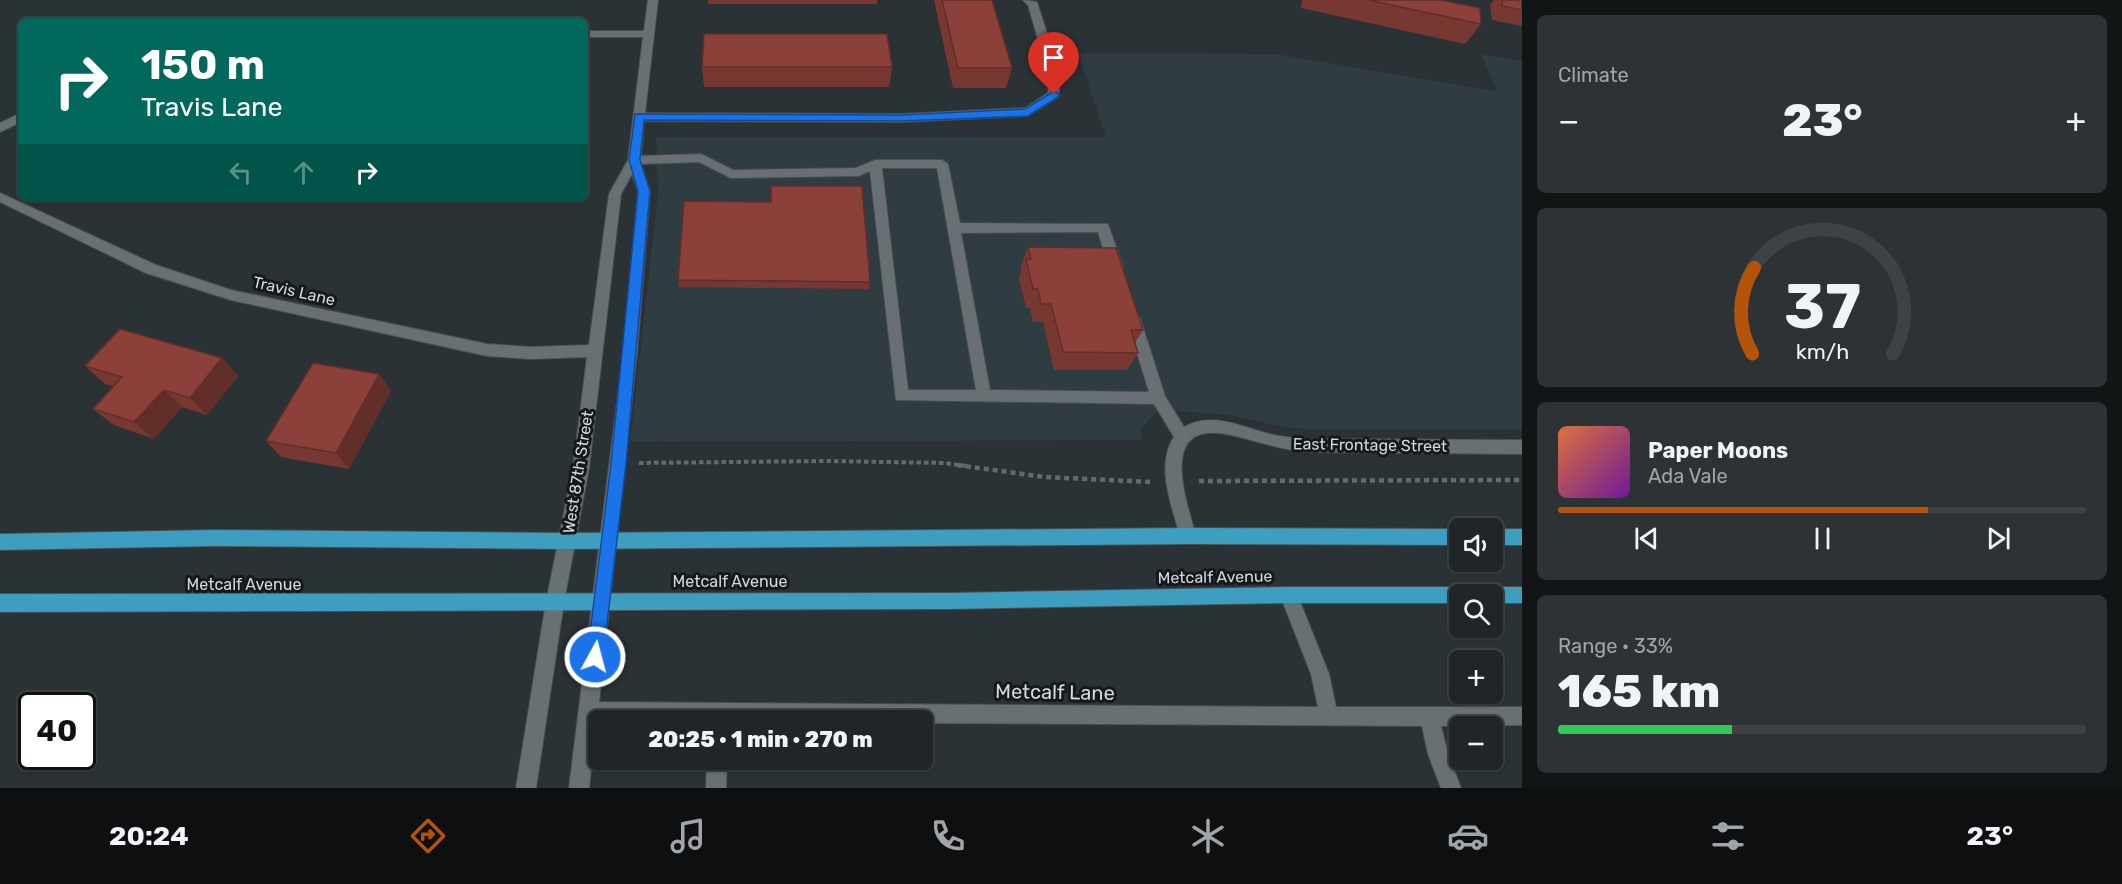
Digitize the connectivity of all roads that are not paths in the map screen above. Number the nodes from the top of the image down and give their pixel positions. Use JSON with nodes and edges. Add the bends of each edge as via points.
{"nodes":[{"id":1,"x":652,"y":0,"type":"edge"},
{"id":2,"x":1028,"y":0,"type":"edge"},
{"id":3,"x":588,"y":34,"type":"edge"},
{"id":4,"x":649,"y":34,"type":"junction"},
{"id":5,"x":639,"y":117,"type":"junction"},
{"id":6,"x":18,"y":118,"type":"edge"},
{"id":7,"x":18,"y":119,"type":"edge"},
{"id":8,"x":0,"y":121,"type":"edge"},
{"id":9,"x":0,"y":128,"type":"edge"},
{"id":10,"x":634,"y":160,"type":"junction"},
{"id":11,"x":875,"y":164,"type":"junction"},
{"id":12,"x":0,"y":196,"type":"edge"},
{"id":13,"x":954,"y":228,"type":"junction"},
{"id":14,"x":1122,"y":284,"type":"edge"},
{"id":15,"x":1129,"y":307,"type":"edge"},
{"id":16,"x":597,"y":351,"type":"junction"},
{"id":17,"x":984,"y":396,"type":"junction"},
{"id":18,"x":1158,"y":398,"type":"junction"},
{"id":19,"x":1182,"y":437,"type":"junction"},
{"id":20,"x":1522,"y":447,"type":"edge"},
{"id":21,"x":1188,"y":536,"type":"junction"},
{"id":22,"x":1449,"y":537,"type":"edge"},
{"id":23,"x":1503,"y":537,"type":"edge"},
{"id":24,"x":1522,"y":537,"type":"edge"},
{"id":25,"x":608,"y":540,"type":"junction"},
{"id":26,"x":567,"y":541,"type":"junction"},
{"id":27,"x":0,"y":542,"type":"edge"},
{"id":28,"x":1288,"y":595,"type":"junction"},
{"id":29,"x":1449,"y":595,"type":"edge"},
{"id":30,"x":1503,"y":595,"type":"edge"},
{"id":31,"x":1522,"y":595,"type":"edge"},
{"id":32,"x":601,"y":601,"type":"junction"},
{"id":33,"x":555,"y":602,"type":"junction"},
{"id":34,"x":0,"y":603,"type":"edge"},
{"id":35,"x":588,"y":710,"type":"edge"},
{"id":36,"x":588,"y":711,"type":"edge"},
{"id":37,"x":933,"y":716,"type":"edge"},
{"id":38,"x":1522,"y":716,"type":"edge"},
{"id":39,"x":1329,"y":717,"type":"junction"},
{"id":40,"x":1430,"y":717,"type":"junction"},
{"id":41,"x":717,"y":770,"type":"edge"},
{"id":42,"x":526,"y":788,"type":"edge"},
{"id":43,"x":579,"y":788,"type":"edge"},
{"id":44,"x":716,"y":788,"type":"edge"},
{"id":45,"x":1451,"y":788,"type":"edge"}],
"edges":[{"from":1,"to":4,"type":"street","name":"West 87th Street"},
{"from":2,"to":5,"type":"street","via":[[1033,4],[1055,77],[1054,94],[1028,112],[902,118]]},
{"from":3,"to":4,"type":"street"},
{"from":4,"to":5,"type":"street","name":"West 87th Street"},
{"from":5,"to":10,"type":"street","name":"West 87th Street"},
{"from":6,"to":8,"type":"street"},
{"from":7,"to":9,"type":"street"},
{"from":10,"to":11,"type":"street","via":[[701,158],[731,174],[858,172]]},
{"from":10,"to":16,"type":"street","name":"West 87th Street","via":[[615,194]]},
{"from":10,"to":25,"type":"street","name":"West 87th Street","via":[[644,191]]},
{"from":11,"to":13,"type":"street","via":[[942,164]]},
{"from":11,"to":17,"type":"street","via":[[901,396]]},
{"from":12,"to":16,"type":"street","name":"Travis Lane","via":[[151,268],[231,295],[487,350]]},
{"from":13,"to":14,"type":"street","via":[[1103,227]]},
{"from":13,"to":17,"type":"street"},
{"from":15,"to":18,"type":"street"},
{"from":16,"to":26,"type":"street","name":"West 87th Street"},
{"from":17,"to":18,"type":"street"},
{"from":18,"to":19,"type":"street"},
{"from":19,"to":20,"type":"street","name":"East Frontage Street","via":[[1199,426],[1240,430],[1276,442],[1314,447]]},
{"from":19,"to":21,"type":"street","via":[[1173,481]]},
{"from":21,"to":22,"type":"main road"},
{"from":21,"to":25,"type":"main road"},
{"from":23,"to":24,"type":"main road"},
{"from":25,"to":26,"type":"main road"},
{"from":25,"to":32,"type":"street","name":"West 87th Street"},
{"from":26,"to":27,"type":"main road","via":[[213,538]]},
{"from":26,"to":33,"type":"street","name":"West 87th Street"},
{"from":28,"to":29,"type":"main road","name":"Metcalf Avenue"},
{"from":28,"to":32,"type":"main road","name":"Metcalf Avenue","via":[[951,601]]},
{"from":28,"to":39,"type":"street","via":[[1320,674]]},
{"from":30,"to":31,"type":"main road"},
{"from":32,"to":33,"type":"main road","name":"Metcalf Avenue"},
{"from":32,"to":35,"type":"street","name":"West 87th Street"},
{"from":33,"to":34,"type":"main road","name":"Metcalf Avenue"},
{"from":33,"to":42,"type":"street","name":"West 87th Street"},
{"from":36,"to":43,"type":"street","name":"West 87th Street"},
{"from":37,"to":39,"type":"street","name":"Metcalf Lane"},
{"from":38,"to":40,"type":"street","name":"Metcalf Lane"},
{"from":39,"to":40,"type":"street","name":"Metcalf Lane"},
{"from":40,"to":45,"type":"street"},
{"from":41,"to":44,"type":"street"}]}
